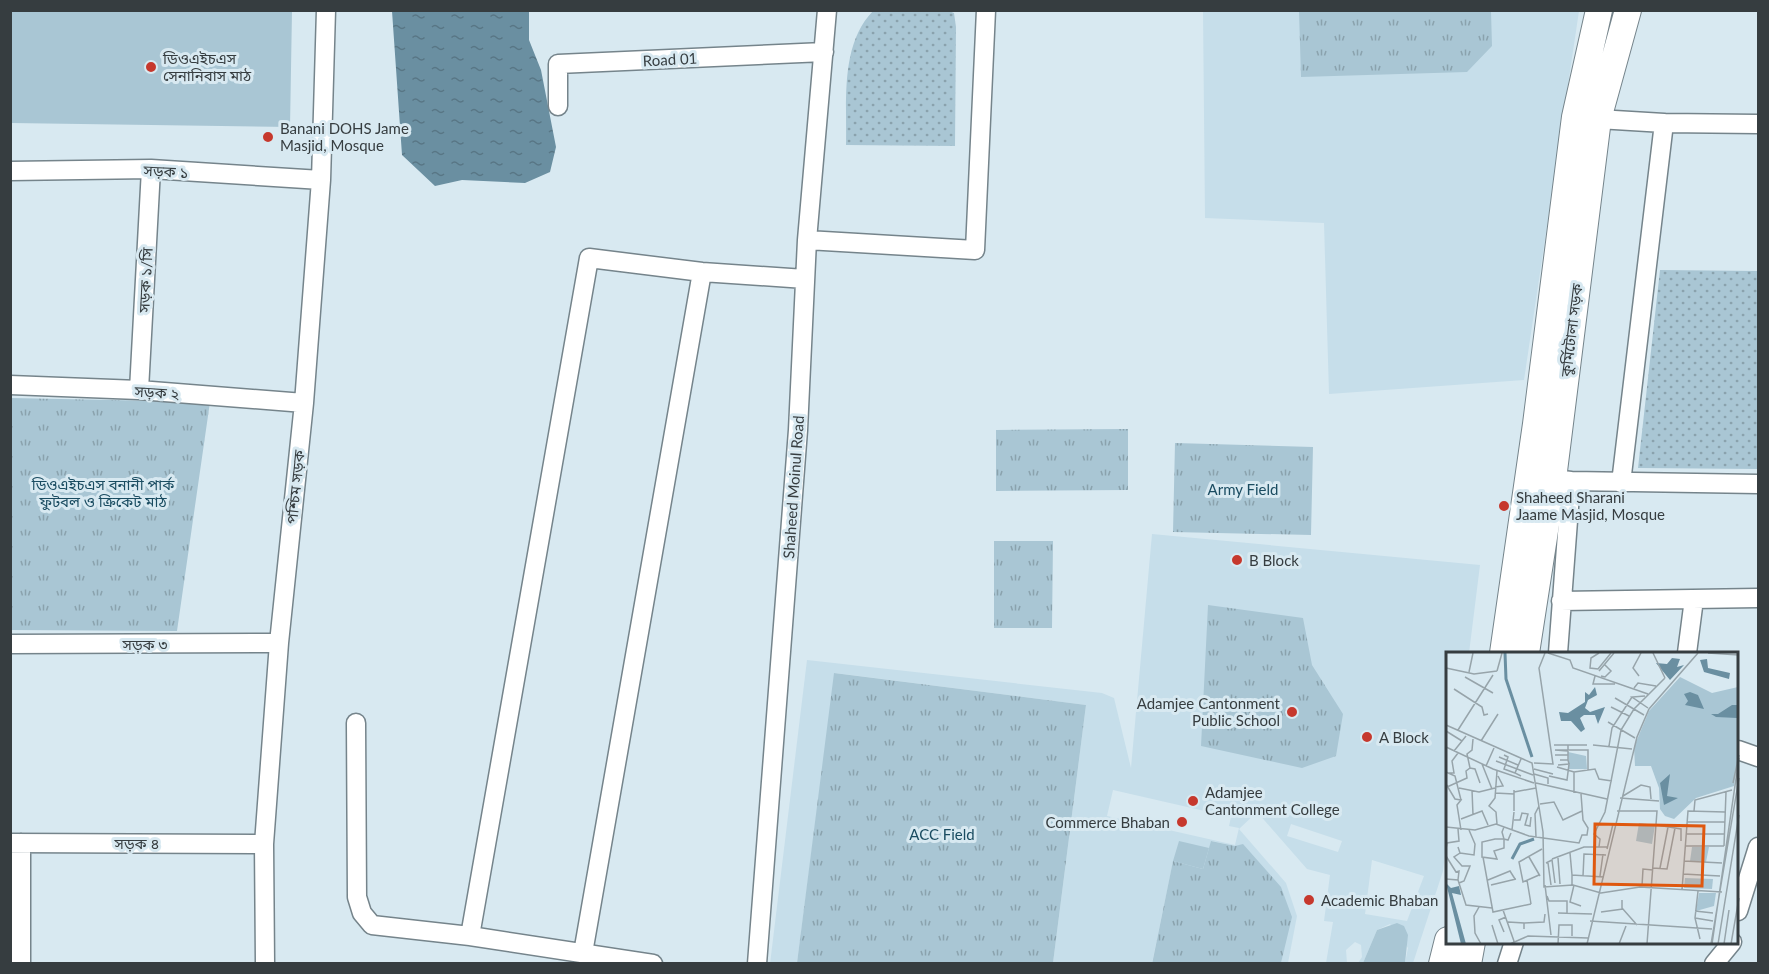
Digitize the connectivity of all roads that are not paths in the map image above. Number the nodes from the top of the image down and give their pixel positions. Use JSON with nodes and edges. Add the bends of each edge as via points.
{"nodes":[{"id":1,"x":326,"y":10,"type":"edge"},
{"id":2,"x":827,"y":10,"type":"edge"},
{"id":3,"x":986,"y":10,"type":"edge"},
{"id":4,"x":1599,"y":10,"type":"edge"},
{"id":5,"x":1628,"y":10,"type":"edge"},
{"id":6,"x":824,"y":52,"type":"junction"},
{"id":7,"x":558,"y":106,"type":"dead end"},
{"id":8,"x":1598,"y":118,"type":"junction"},
{"id":9,"x":1664,"y":123,"type":"junction"},
{"id":10,"x":1758,"y":124,"type":"edge"},
{"id":11,"x":150,"y":169,"type":"junction"},
{"id":12,"x":10,"y":171,"type":"edge"},
{"id":13,"x":321,"y":180,"type":"junction"},
{"id":14,"x":807,"y":240,"type":"junction"},
{"id":15,"x":702,"y":272,"type":"junction"},
{"id":16,"x":806,"y":279,"type":"junction"},
{"id":17,"x":10,"y":385,"type":"edge"},
{"id":18,"x":139,"y":390,"type":"junction"},
{"id":19,"x":304,"y":403,"type":"junction"},
{"id":20,"x":1562,"y":480,"type":"junction"},
{"id":21,"x":1621,"y":483,"type":"junction"},
{"id":22,"x":1758,"y":484,"type":"edge"},
{"id":23,"x":1758,"y":598,"type":"edge"},
{"id":24,"x":1694,"y":599,"type":"junction"},
{"id":25,"x":1561,"y":601,"type":"junction"},
{"id":26,"x":279,"y":643,"type":"junction"},
{"id":27,"x":10,"y":644,"type":"edge"},
{"id":28,"x":1503,"y":652,"type":"edge"},
{"id":29,"x":1526,"y":652,"type":"edge"},
{"id":30,"x":1558,"y":652,"type":"edge"},
{"id":31,"x":1687,"y":652,"type":"edge"},
{"id":32,"x":356,"y":723,"type":"dead end"},
{"id":33,"x":1739,"y":751,"type":"edge"},
{"id":34,"x":1758,"y":757,"type":"edge"},
{"id":35,"x":16,"y":843,"type":"edge"},
{"id":36,"x":264,"y":844,"type":"junction"},
{"id":37,"x":1758,"y":847,"type":"edge"},
{"id":38,"x":1739,"y":905,"type":"edge"},
{"id":39,"x":470,"y":936,"type":"junction"},
{"id":40,"x":1447,"y":944,"type":"edge"},
{"id":41,"x":1472,"y":944,"type":"edge"},
{"id":42,"x":1513,"y":944,"type":"edge"},
{"id":43,"x":1730,"y":944,"type":"edge"},
{"id":44,"x":583,"y":953,"type":"junction"},
{"id":45,"x":21,"y":963,"type":"edge"},
{"id":46,"x":265,"y":963,"type":"edge"},
{"id":47,"x":653,"y":963,"type":"edge"},
{"id":48,"x":757,"y":963,"type":"edge"},
{"id":49,"x":1443,"y":963,"type":"edge"},
{"id":50,"x":1467,"y":963,"type":"edge"},
{"id":51,"x":1507,"y":963,"type":"edge"},
{"id":52,"x":1714,"y":963,"type":"edge"}],
"edges":[{"from":1,"to":13,"type":"street","name":"পশ্চিম সড়ক"},
{"from":2,"to":6,"type":"street","name":"Shaheed Moinul Road"},
{"from":3,"to":14,"type":"street","via":[[975,250]]},
{"from":4,"to":28,"type":"main road","name":"কুর্মিটোলা সড়ক","via":[[1575,117]]},
{"from":5,"to":8,"type":"main road","name":"কুর্মিটোলা সড়ক"},
{"from":6,"to":7,"type":"street","name":"Road 01","via":[[558,64]]},
{"from":6,"to":14,"type":"street","name":"Shaheed Moinul Road"},
{"from":8,"to":9,"type":"street"},
{"from":8,"to":20,"type":"main road","name":"কুর্মিটোলা সড়ক"},
{"from":9,"to":10,"type":"street"},
{"from":9,"to":21,"type":"street"},
{"from":11,"to":12,"type":"street","name":"সড়ক ১"},
{"from":11,"to":13,"type":"street","name":"সড়ক ১"},
{"from":11,"to":18,"type":"street","name":"সড়ক ১/সি"},
{"from":13,"to":19,"type":"street","name":"পশ্চিম সড়ক"},
{"from":14,"to":16,"type":"street","name":"Shaheed Moinul Road"},
{"from":15,"to":16,"type":"street"},
{"from":15,"to":39,"type":"street","via":[[589,258]]},
{"from":15,"to":44,"type":"street"},
{"from":16,"to":48,"type":"street","name":"Shaheed Moinul Road"},
{"from":17,"to":18,"type":"street","name":"সড়ক ২"},
{"from":18,"to":19,"type":"street","name":"সড়ক ২"},
{"from":19,"to":26,"type":"street","name":"পশ্চিম সড়ক"},
{"from":20,"to":21,"type":"street"},
{"from":20,"to":25,"type":"street"},
{"from":20,"to":29,"type":"main road","name":"কুর্মিটোলা সড়ক"},
{"from":21,"to":22,"type":"street"},
{"from":23,"to":24,"type":"street"},
{"from":24,"to":25,"type":"street"},
{"from":24,"to":31,"type":"street"},
{"from":25,"to":30,"type":"street"},
{"from":26,"to":27,"type":"street","name":"সড়ক ৩"},
{"from":26,"to":36,"type":"street","name":"পশ্চিম সড়ক"},
{"from":32,"to":39,"type":"street","via":[[357,897],[362,913],[372,925]]},
{"from":33,"to":34,"type":"street"},
{"from":35,"to":36,"type":"street","name":"সড়ক ৪"},
{"from":35,"to":45,"type":"street"},
{"from":36,"to":46,"type":"street","name":"পশ্চিম সড়ক"},
{"from":37,"to":38,"type":"street"},
{"from":39,"to":44,"type":"street"},
{"from":40,"to":49,"type":"main road"},
{"from":41,"to":50,"type":"main road"},
{"from":42,"to":51,"type":"street"},
{"from":43,"to":52,"type":"street"},
{"from":44,"to":47,"type":"street"}]}
